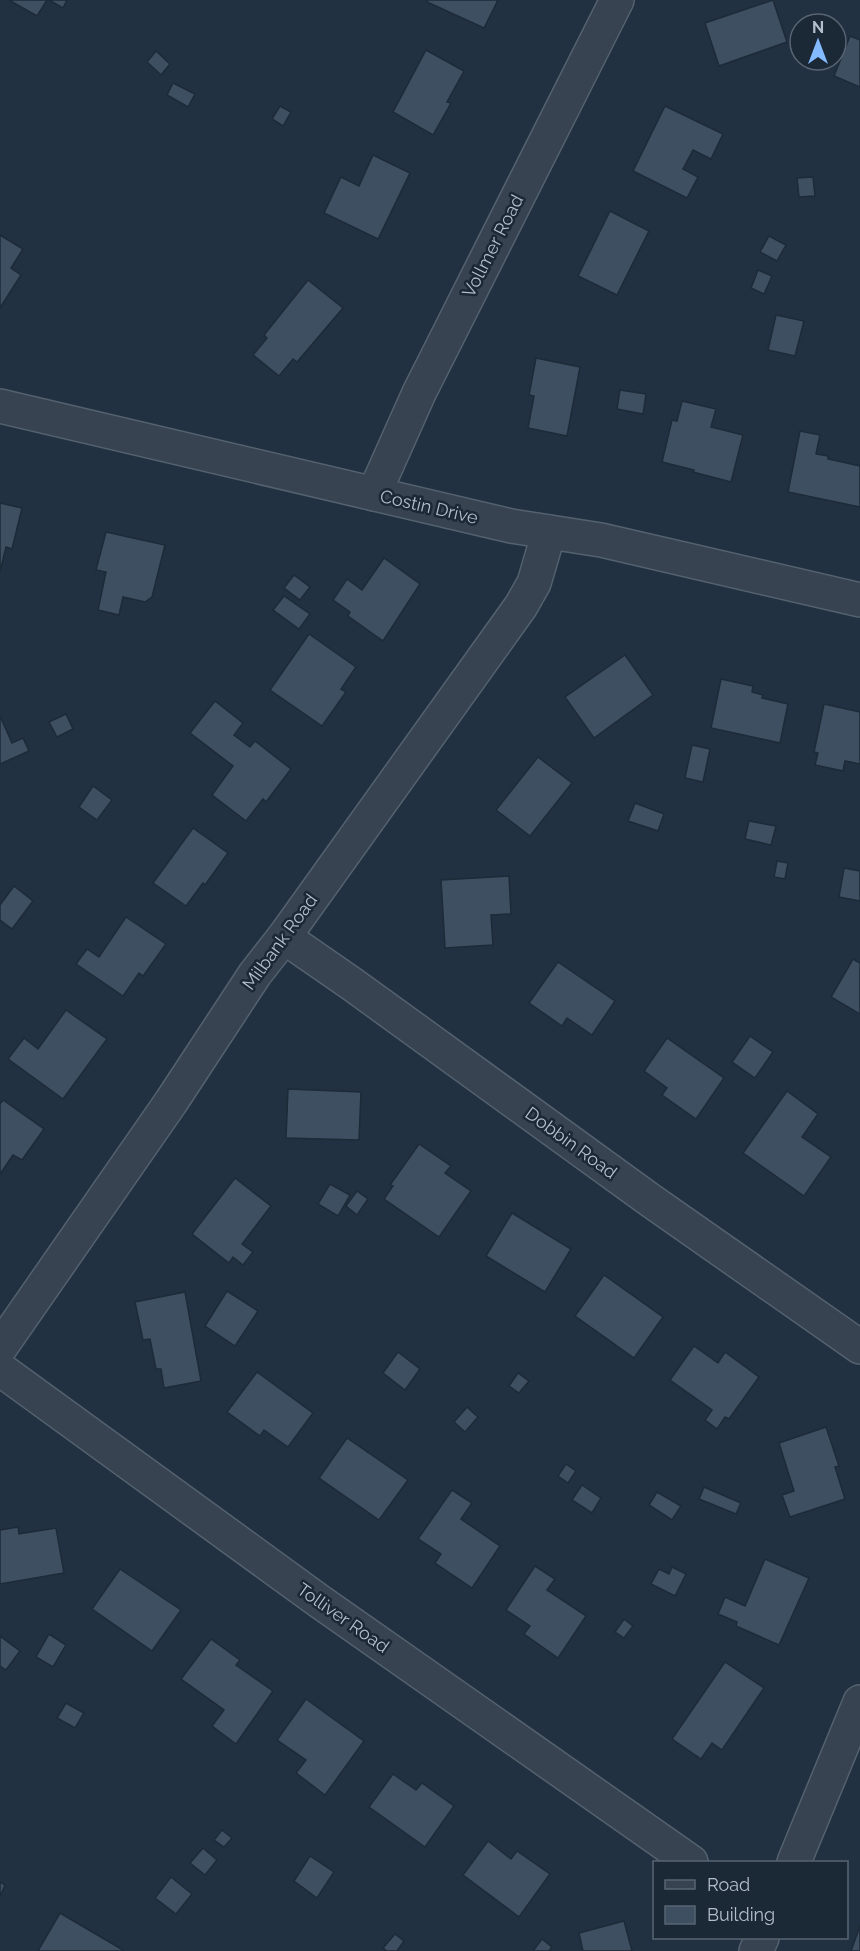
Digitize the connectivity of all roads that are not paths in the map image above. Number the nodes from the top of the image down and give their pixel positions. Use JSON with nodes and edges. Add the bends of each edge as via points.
{"nodes":[{"id":1,"x":617,"y":0,"type":"edge"},
{"id":2,"x":0,"y":406,"type":"edge"},
{"id":3,"x":374,"y":494,"type":"junction"},
{"id":4,"x":549,"y":532,"type":"junction"},
{"id":5,"x":860,"y":600,"type":"edge"},
{"id":6,"x":284,"y":937,"type":"junction"},
{"id":7,"x":860,"y":1347,"type":"edge"},
{"id":8,"x":0,"y":1348,"type":"edge"},
{"id":9,"x":0,"y":1369,"type":"edge"},
{"id":10,"x":860,"y":1702,"type":"edge"},
{"id":11,"x":687,"y":1861,"type":"edge"},
{"id":12,"x":795,"y":1861,"type":"edge"}],
"edges":[{"from":1,"to":3,"type":"street","name":"Vollmer Road","via":[[419,393]]},
{"from":2,"to":3,"type":"street","name":"Costin Drive"},
{"from":3,"to":4,"type":"street","name":"Costin Drive"},
{"from":4,"to":5,"type":"street","name":"Costin Drive","via":[[602,540]]},
{"from":4,"to":6,"type":"street","name":"Milbank Road","via":[[534,583],[521,606]]},
{"from":6,"to":7,"type":"street","name":"Dobbin Road"},
{"from":6,"to":8,"type":"street","name":"Milbank Road"},
{"from":9,"to":11,"type":"street","name":"Tolliver Road"},
{"from":10,"to":12,"type":"street"}]}
